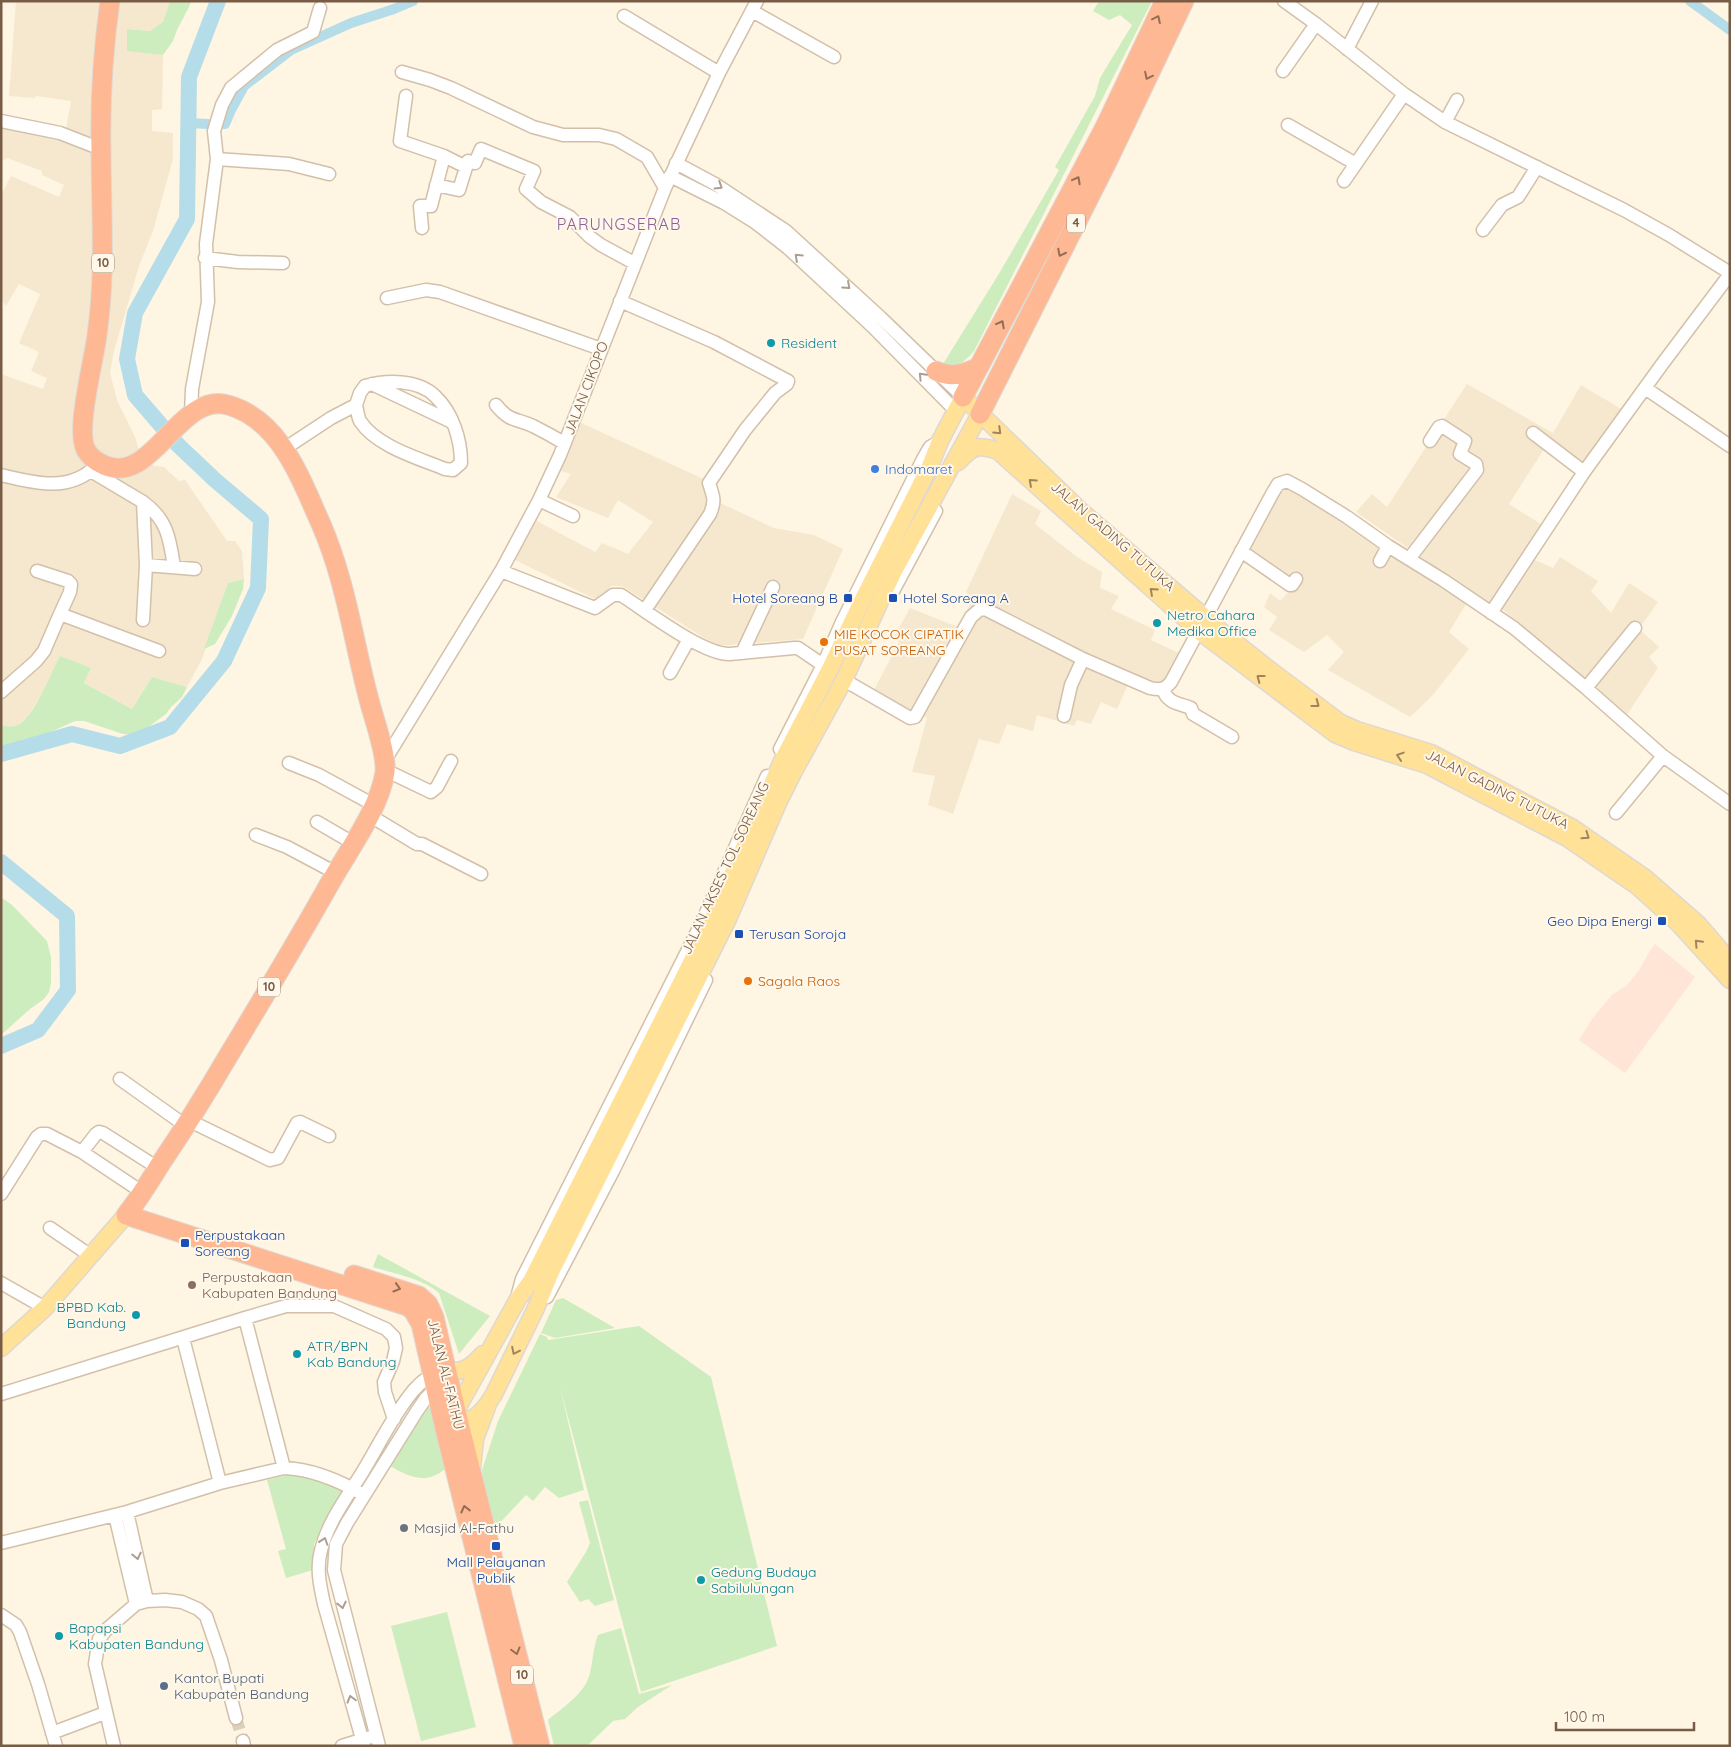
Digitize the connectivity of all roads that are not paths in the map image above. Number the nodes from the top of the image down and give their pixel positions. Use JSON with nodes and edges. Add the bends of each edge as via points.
{"nodes":[{"id":1,"x":110,"y":1,"type":"edge"},
{"id":2,"x":1165,"y":1,"type":"edge"},
{"id":3,"x":1184,"y":1,"type":"edge"},
{"id":4,"x":1284,"y":1,"type":"edge"},
{"id":5,"x":1372,"y":1,"type":"edge"},
{"id":6,"x":754,"y":6,"type":"edge"},
{"id":7,"x":320,"y":8,"type":"dead end"},
{"id":8,"x":624,"y":16,"type":"dead end"},
{"id":9,"x":1316,"y":24,"type":"junction"},
{"id":10,"x":1347,"y":49,"type":"junction"},
{"id":11,"x":834,"y":57,"type":"dead end"},
{"id":12,"x":1283,"y":70,"type":"dead end"},
{"id":13,"x":402,"y":72,"type":"dead end"},
{"id":14,"x":719,"y":73,"type":"junction"},
{"id":15,"x":1404,"y":94,"type":"junction"},
{"id":16,"x":406,"y":96,"type":"dead end"},
{"id":17,"x":1457,"y":100,"type":"dead end"},
{"id":18,"x":1,"y":121,"type":"edge"},
{"id":19,"x":1445,"y":122,"type":"junction"},
{"id":20,"x":1288,"y":125,"type":"dead end"},
{"id":21,"x":101,"y":149,"type":"junction"},
{"id":22,"x":444,"y":156,"type":"junction"},
{"id":23,"x":217,"y":159,"type":"junction"},
{"id":24,"x":676,"y":163,"type":"junction"},
{"id":25,"x":1356,"y":164,"type":"junction"},
{"id":26,"x":466,"y":166,"type":"junction"},
{"id":27,"x":1538,"y":167,"type":"junction"},
{"id":28,"x":329,"y":174,"type":"dead end"},
{"id":29,"x":670,"y":176,"type":"junction"},
{"id":30,"x":1344,"y":181,"type":"dead end"},
{"id":31,"x":436,"y":185,"type":"junction"},
{"id":32,"x":665,"y":188,"type":"junction"},
{"id":33,"x":422,"y":228,"type":"dead end"},
{"id":34,"x":1483,"y":230,"type":"dead end"},
{"id":35,"x":205,"y":258,"type":"junction"},
{"id":36,"x":283,"y":263,"type":"dead end"},
{"id":37,"x":634,"y":263,"type":"junction"},
{"id":38,"x":1730,"y":273,"type":"edge"},
{"id":39,"x":387,"y":298,"type":"dead end"},
{"id":40,"x":620,"y":301,"type":"junction"},
{"id":41,"x":601,"y":349,"type":"junction"},
{"id":42,"x":979,"y":367,"type":"junction"},
{"id":43,"x":936,"y":371,"type":"junction"},
{"id":44,"x":1645,"y":388,"type":"junction"},
{"id":45,"x":960,"y":404,"type":"junction"},
{"id":46,"x":356,"y":405,"type":"junction"},
{"id":47,"x":496,"y":405,"type":"dead end"},
{"id":48,"x":189,"y":417,"type":"junction"},
{"id":49,"x":976,"y":420,"type":"junction"},
{"id":50,"x":1533,"y":433,"type":"dead end"},
{"id":51,"x":1430,"y":441,"type":"dead end"},
{"id":52,"x":940,"y":442,"type":"junction"},
{"id":53,"x":564,"y":443,"type":"junction"},
{"id":54,"x":1730,"y":446,"type":"edge"},
{"id":55,"x":284,"y":449,"type":"junction"},
{"id":56,"x":95,"y":467,"type":"junction"},
{"id":57,"x":949,"y":470,"type":"junction"},
{"id":58,"x":1584,"y":472,"type":"junction"},
{"id":59,"x":1,"y":475,"type":"edge"},
{"id":60,"x":539,"y":500,"type":"junction"},
{"id":61,"x":144,"y":502,"type":"junction"},
{"id":62,"x":573,"y":516,"type":"dead end"},
{"id":63,"x":1388,"y":546,"type":"junction"},
{"id":64,"x":1241,"y":551,"type":"junction"},
{"id":65,"x":1409,"y":559,"type":"junction"},
{"id":66,"x":1380,"y":560,"type":"dead end"},
{"id":67,"x":146,"y":565,"type":"junction"},
{"id":68,"x":174,"y":567,"type":"junction"},
{"id":69,"x":195,"y":569,"type":"dead end"},
{"id":70,"x":37,"y":571,"type":"dead end"},
{"id":71,"x":501,"y":571,"type":"junction"},
{"id":72,"x":1296,"y":579,"type":"dead end"},
{"id":73,"x":773,"y":587,"type":"dead end"},
{"id":74,"x":645,"y":610,"type":"junction"},
{"id":75,"x":1491,"y":613,"type":"junction"},
{"id":76,"x":60,"y":614,"type":"junction"},
{"id":77,"x":143,"y":620,"type":"dead end"},
{"id":78,"x":1202,"y":624,"type":"junction"},
{"id":79,"x":1635,"y":628,"type":"dead end"},
{"id":80,"x":689,"y":639,"type":"junction"},
{"id":81,"x":159,"y":651,"type":"dead end"},
{"id":82,"x":742,"y":652,"type":"junction"},
{"id":83,"x":1083,"y":659,"type":"junction"},
{"id":84,"x":823,"y":665,"type":"junction"},
{"id":85,"x":670,"y":673,"type":"dead end"},
{"id":86,"x":851,"y":684,"type":"junction"},
{"id":87,"x":1586,"y":688,"type":"junction"},
{"id":88,"x":1163,"y":689,"type":"junction"},
{"id":89,"x":1,"y":692,"type":"edge"},
{"id":90,"x":1064,"y":716,"type":"dead end"},
{"id":91,"x":1232,"y":737,"type":"dead end"},
{"id":92,"x":1663,"y":756,"type":"junction"},
{"id":93,"x":779,"y":759,"type":"junction"},
{"id":94,"x":451,"y":760,"type":"dead end"},
{"id":95,"x":289,"y":764,"type":"dead end"},
{"id":96,"x":385,"y":765,"type":"junction"},
{"id":97,"x":1730,"y":804,"type":"edge"},
{"id":98,"x":371,"y":810,"type":"junction"},
{"id":99,"x":1616,"y":813,"type":"dead end"},
{"id":100,"x":777,"y":814,"type":"junction"},
{"id":101,"x":317,"y":822,"type":"dead end"},
{"id":102,"x":256,"y":836,"type":"dead end"},
{"id":103,"x":353,"y":843,"type":"junction"},
{"id":104,"x":336,"y":873,"type":"junction"},
{"id":105,"x":481,"y":874,"type":"dead end"},
{"id":106,"x":1730,"y":961,"type":"edge"},
{"id":107,"x":1730,"y":980,"type":"edge"},
{"id":108,"x":675,"y":1011,"type":"junction"},
{"id":109,"x":120,"y":1080,"type":"dead end"},
{"id":110,"x":188,"y":1124,"type":"junction"},
{"id":111,"x":330,"y":1136,"type":"dead end"},
{"id":112,"x":82,"y":1152,"type":"junction"},
{"id":113,"x":158,"y":1168,"type":"junction"},
{"id":114,"x":1,"y":1194,"type":"edge"},
{"id":115,"x":134,"y":1204,"type":"junction"},
{"id":116,"x":50,"y":1228,"type":"dead end"},
{"id":117,"x":91,"y":1256,"type":"junction"},
{"id":118,"x":1,"y":1283,"type":"edge"},
{"id":119,"x":518,"y":1299,"type":"junction"},
{"id":120,"x":45,"y":1308,"type":"junction"},
{"id":121,"x":536,"y":1308,"type":"junction"},
{"id":122,"x":245,"y":1318,"type":"junction"},
{"id":123,"x":183,"y":1338,"type":"junction"},
{"id":124,"x":495,"y":1341,"type":"junction"},
{"id":125,"x":1,"y":1348,"type":"edge"},
{"id":126,"x":441,"y":1377,"type":"junction"},
{"id":127,"x":1,"y":1394,"type":"edge"},
{"id":128,"x":487,"y":1405,"type":"junction"},
{"id":129,"x":394,"y":1419,"type":"junction"},
{"id":130,"x":453,"y":1422,"type":"junction"},
{"id":131,"x":284,"y":1468,"type":"junction"},
{"id":132,"x":471,"y":1475,"type":"junction"},
{"id":133,"x":220,"y":1483,"type":"junction"},
{"id":134,"x":358,"y":1492,"type":"junction"},
{"id":135,"x":121,"y":1513,"type":"junction"},
{"id":136,"x":1,"y":1543,"type":"edge"},
{"id":137,"x":142,"y":1602,"type":"junction"},
{"id":138,"x":497,"y":1605,"type":"junction"},
{"id":139,"x":1,"y":1615,"type":"edge"},
{"id":140,"x":105,"y":1713,"type":"junction"},
{"id":141,"x":236,"y":1718,"type":"tunnel mouth"},
{"id":142,"x":52,"y":1733,"type":"junction"},
{"id":143,"x":531,"y":1739,"type":"edge"},
{"id":144,"x":377,"y":1741,"type":"edge"},
{"id":145,"x":363,"y":1743,"type":"edge"},
{"id":146,"x":56,"y":1746,"type":"edge"},
{"id":147,"x":114,"y":1746,"type":"edge"},
{"id":148,"x":342,"y":1746,"type":"edge"}],
"edges":[{"from":1,"to":21,"type":"highway","number":"10","via":[[102,77]]},
{"from":42,"to":2,"type":"highway","number":"4","one_way":true,"via":[[1104,128]]},
{"from":3,"to":49,"type":"highway","number":"4","one_way":true,"via":[[1108,160]]},
{"from":4,"to":9,"type":"street"},
{"from":5,"to":10,"type":"street"},
{"from":6,"to":11,"type":"street"},
{"from":6,"to":14,"type":"street","name":"JALAN CIKOPO"},
{"from":7,"to":23,"type":"street","via":[[313,32],[277,50],[231,88],[214,131]]},
{"from":8,"to":14,"type":"street"},
{"from":9,"to":10,"type":"street"},
{"from":9,"to":12,"type":"street"},
{"from":10,"to":15,"type":"street"},
{"from":13,"to":32,"type":"street","via":[[451,88],[533,127],[563,135],[600,135],[616,139],[648,157]]},
{"from":14,"to":24,"type":"street","name":"JALAN CIKOPO"},
{"from":15,"to":19,"type":"street"},
{"from":15,"to":25,"type":"street"},
{"from":16,"to":22,"type":"street","via":[[400,141]]},
{"from":17,"to":19,"type":"street"},
{"from":18,"to":21,"type":"street","via":[[60,133]]},
{"from":19,"to":27,"type":"street"},
{"from":20,"to":25,"type":"street"},
{"from":21,"to":56,"type":"highway","number":"10","via":[[103,216],[99,326],[82,422],[86,450]]},
{"from":22,"to":26,"type":"street"},
{"from":22,"to":31,"type":"street"},
{"from":23,"to":28,"type":"street","via":[[289,164]]},
{"from":23,"to":35,"type":"street"},
{"from":24,"to":29,"type":"street","name":"JALAN CIKOPO"},
{"from":24,"to":43,"type":"street","name":"JALAN GADING TUTUKA","one_way":true,"via":[[715,184],[786,231]]},
{"from":25,"to":30,"type":"street"},
{"from":26,"to":31,"type":"street","via":[[459,190]]},
{"from":26,"to":37,"type":"street","via":[[468,161],[475,163],[481,149],[534,171],[526,189],[541,202],[570,217],[601,245]]},
{"from":27,"to":34,"type":"street","via":[[1518,197],[1502,205]]},
{"from":27,"to":38,"type":"street","via":[[1624,210]]},
{"from":29,"to":32,"type":"street","name":"JALAN CIKOPO"},
{"from":45,"to":29,"type":"street","name":"JALAN GADING TUTUKA","one_way":true,"via":[[788,248],[724,203]]},
{"from":31,"to":33,"type":"street","via":[[430,206],[420,206]]},
{"from":32,"to":37,"type":"street","name":"JALAN CIKOPO"},
{"from":35,"to":36,"type":"street"},
{"from":35,"to":48,"type":"street","via":[[208,302]]},
{"from":37,"to":40,"type":"street","name":"JALAN CIKOPO"},
{"from":38,"to":44,"type":"street"},
{"from":39,"to":41,"type":"street","via":[[433,290]]},
{"from":40,"to":41,"type":"street","name":"JALAN CIKOPO"},
{"from":40,"to":74,"type":"street","via":[[714,342],[788,381],[745,430],[709,483],[714,499],[710,514]]},
{"from":41,"to":53,"type":"street","name":"JALAN CIKOPO"},
{"from":42,"to":43,"type":"highway","via":[[959,375]]},
{"from":42,"to":45,"type":"highway","number":"4"},
{"from":43,"to":45,"type":"street","name":"JALAN GADING TUTUKA"},
{"from":44,"to":54,"type":"street"},
{"from":44,"to":58,"type":"street"},
{"from":45,"to":49,"type":"main road","name":"JALAN GADING TUTUKA"},
{"from":45,"to":52,"type":"main road","name":"JALAN AKSES TOL SOREANG"},
{"from":46,"to":46,"type":"street","via":[[365,386],[372,384],[403,382],[435,395],[452,422],[461,448],[461,463],[453,470],[445,469],[393,447],[372,434],[359,419]]},
{"from":46,"to":55,"type":"street"},
{"from":47,"to":53,"type":"street","via":[[511,420],[531,425]]},
{"from":48,"to":55,"type":"highway","number":"10","via":[[214,403],[233,406],[261,423]]},
{"from":48,"to":56,"type":"highway","number":"10","via":[[136,463],[117,469]]},
{"from":49,"to":57,"type":"main road","name":"JALAN AKSES TOL SOREANG"},
{"from":49,"to":78,"type":"main road","name":"JALAN GADING TUTUKA","one_way":true,"via":[[1081,511]]},
{"from":50,"to":58,"type":"street"},
{"from":51,"to":65,"type":"street","via":[[1442,426],[1465,441],[1460,454],[1476,464],[1477,470]]},
{"from":52,"to":84,"type":"street","name":"JALAN AKSES TOL SOREANG","via":[[930,447],[923,459]]},
{"from":52,"to":93,"type":"main road","name":"JALAN AKSES TOL SOREANG","via":[[830,669]]},
{"from":53,"to":60,"type":"street","name":"JALAN CIKOPO"},
{"from":55,"to":96,"type":"highway","number":"10","via":[[332,550]]},
{"from":56,"to":59,"type":"street","via":[[66,483],[38,483]]},
{"from":56,"to":61,"type":"street"},
{"from":78,"to":57,"type":"main road","name":"JALAN GADING TUTUKA","one_way":true,"via":[[998,451],[980,446],[970,449]]},
{"from":57,"to":86,"type":"street","name":"JALAN AKSES TOL SOREANG","via":[[946,492],[890,596]]},
{"from":57,"to":100,"type":"main road","name":"JALAN AKSES TOL SOREANG","via":[[893,574],[844,680],[794,771]]},
{"from":58,"to":75,"type":"street"},
{"from":60,"to":62,"type":"street"},
{"from":60,"to":71,"type":"street","name":"JALAN CIKOPO"},
{"from":61,"to":67,"type":"street"},
{"from":61,"to":68,"type":"street","via":[[161,517],[172,549]]},
{"from":63,"to":64,"type":"street","via":[[1340,512],[1284,481],[1275,487]]},
{"from":63,"to":65,"type":"street"},
{"from":63,"to":66,"type":"street"},
{"from":64,"to":72,"type":"street","via":[[1289,585]]},
{"from":64,"to":78,"type":"street"},
{"from":65,"to":75,"type":"street"},
{"from":67,"to":68,"type":"street"},
{"from":67,"to":77,"type":"street"},
{"from":68,"to":69,"type":"street"},
{"from":70,"to":76,"type":"street","via":[[71,584]]},
{"from":71,"to":74,"type":"street","via":[[595,608],[613,595],[621,594]]},
{"from":71,"to":96,"type":"street","name":"JALAN CIKOPO"},
{"from":73,"to":82,"type":"street"},
{"from":74,"to":80,"type":"street"},
{"from":75,"to":87,"type":"street"},
{"from":76,"to":81,"type":"street"},
{"from":76,"to":89,"type":"street","via":[[44,652]]},
{"from":78,"to":88,"type":"street","via":[[1171,682]]},
{"from":78,"to":106,"type":"main road","name":"JALAN GADING TUTUKA","one_way":true,"via":[[1348,727],[1431,753],[1573,828],[1644,877],[1698,924]]},
{"from":107,"to":78,"type":"main road","name":"JALAN GADING TUTUKA","one_way":true,"via":[[1678,923],[1637,886],[1567,838],[1427,765],[1335,734]]},
{"from":79,"to":87,"type":"street"},
{"from":80,"to":82,"type":"street","via":[[719,653]]},
{"from":80,"to":85,"type":"street"},
{"from":82,"to":84,"type":"street","via":[[798,648]]},
{"from":83,"to":86,"type":"street","via":[[983,609],[971,617],[915,718]]},
{"from":83,"to":88,"type":"street","via":[[1150,688]]},
{"from":83,"to":90,"type":"street","via":[[1071,685]]},
{"from":84,"to":93,"type":"street","name":"JALAN AKSES TOL SOREANG"},
{"from":86,"to":100,"type":"street","name":"JALAN AKSES TOL SOREANG"},
{"from":87,"to":92,"type":"street"},
{"from":88,"to":91,"type":"street","via":[[1168,700],[1191,708],[1193,714]]},
{"from":92,"to":97,"type":"street"},
{"from":92,"to":99,"type":"street"},
{"from":93,"to":108,"type":"main road","name":"JALAN AKSES TOL SOREANG"},
{"from":93,"to":119,"type":"street","name":"JALAN AKSES TOL SOREANG","via":[[701,924],[522,1279]]},
{"from":94,"to":96,"type":"street","via":[[431,792]]},
{"from":95,"to":98,"type":"street","via":[[319,775]]},
{"from":96,"to":98,"type":"highway","number":"10","via":[[382,786]]},
{"from":98,"to":103,"type":"highway","number":"10"},
{"from":98,"to":105,"type":"street","via":[[417,844]]},
{"from":100,"to":108,"type":"main road","name":"JALAN AKSES TOL SOREANG","via":[[728,919]]},
{"from":100,"to":121,"type":"street","name":"JALAN AKSES TOL SOREANG","via":[[736,919],[613,1171],[545,1301]]},
{"from":101,"to":103,"type":"street"},
{"from":102,"to":104,"type":"street","via":[[287,847]]},
{"from":103,"to":104,"type":"highway","number":"10"},
{"from":104,"to":110,"type":"highway","number":"10"},
{"from":108,"to":119,"type":"main road","name":"JALAN AKSES TOL SOREANG"},
{"from":108,"to":121,"type":"main road","name":"JALAN AKSES TOL SOREANG"},
{"from":109,"to":110,"type":"street"},
{"from":110,"to":111,"type":"street","via":[[270,1160],[278,1158],[300,1122]]},
{"from":110,"to":113,"type":"highway","number":"10"},
{"from":112,"to":113,"type":"street","via":[[96,1134],[103,1132]]},
{"from":112,"to":114,"type":"street","via":[[41,1134]]},
{"from":112,"to":115,"type":"street"},
{"from":113,"to":115,"type":"highway","number":"10"},
{"from":115,"to":117,"type":"main road"},
{"from":115,"to":126,"type":"highway","name":"JALAN AL-FATHU","number":"10","via":[[272,1257],[419,1296],[428,1304],[434,1317]]},
{"from":116,"to":117,"type":"street"},
{"from":117,"to":120,"type":"main road"},
{"from":118,"to":120,"type":"street"},
{"from":119,"to":124,"type":"main road","name":"JALAN AKSES TOL SOREANG"},
{"from":120,"to":125,"type":"main road"},
{"from":121,"to":128,"type":"main road","name":"JALAN AKSES TOL SOREANG","one_way":true},
{"from":122,"to":123,"type":"street"},
{"from":122,"to":129,"type":"street","via":[[286,1306],[334,1306],[386,1329],[394,1337],[396,1348],[384,1382]]},
{"from":122,"to":131,"type":"street"},
{"from":123,"to":127,"type":"street"},
{"from":123,"to":133,"type":"street"},
{"from":124,"to":126,"type":"main road","via":[[468,1369]]},
{"from":124,"to":130,"type":"main road","name":"JALAN AKSES TOL SOREANG"},
{"from":126,"to":129,"type":"street","via":[[413,1391]]},
{"from":126,"to":130,"type":"highway","name":"JALAN AL-FATHU","number":"10"},
{"from":126,"to":134,"type":"street"},
{"from":128,"to":130,"type":"main road","name":"JALAN AKSES TOL SOREANG","via":[[478,1416]]},
{"from":128,"to":132,"type":"main road","name":"JALAN AKSES TOL SOREANG","via":[[476,1439]]},
{"from":129,"to":134,"type":"street"},
{"from":130,"to":132,"type":"highway","name":"JALAN AL-FATHU","number":"10"},
{"from":138,"to":130,"type":"highway","name":"JALAN AL-FATHU","number":"10","one_way":true},
{"from":131,"to":133,"type":"street"},
{"from":131,"to":134,"type":"street","via":[[313,1473]]},
{"from":132,"to":138,"type":"highway","name":"JALAN AL-FATHU","number":"10"},
{"from":133,"to":135,"type":"street"},
{"from":134,"to":144,"type":"street","one_way":true,"via":[[336,1544],[334,1570]]},
{"from":145,"to":134,"type":"street","one_way":true,"via":[[319,1581],[320,1552],[326,1534]]},
{"from":135,"to":136,"type":"street"},
{"from":135,"to":137,"type":"street"},
{"from":137,"to":140,"type":"street","via":[[98,1639],[94,1664]]},
{"from":137,"to":141,"type":"street","via":[[182,1602],[206,1616]]},
{"from":138,"to":143,"type":"highway","name":"JALAN AL-FATHU","number":"10"},
{"from":139,"to":142,"type":"street","via":[[16,1625],[20,1632]]},
{"from":140,"to":142,"type":"street"},
{"from":140,"to":147,"type":"street"},
{"from":142,"to":146,"type":"street"},
{"from":144,"to":145,"type":"street"},
{"from":145,"to":148,"type":"street"}]}
